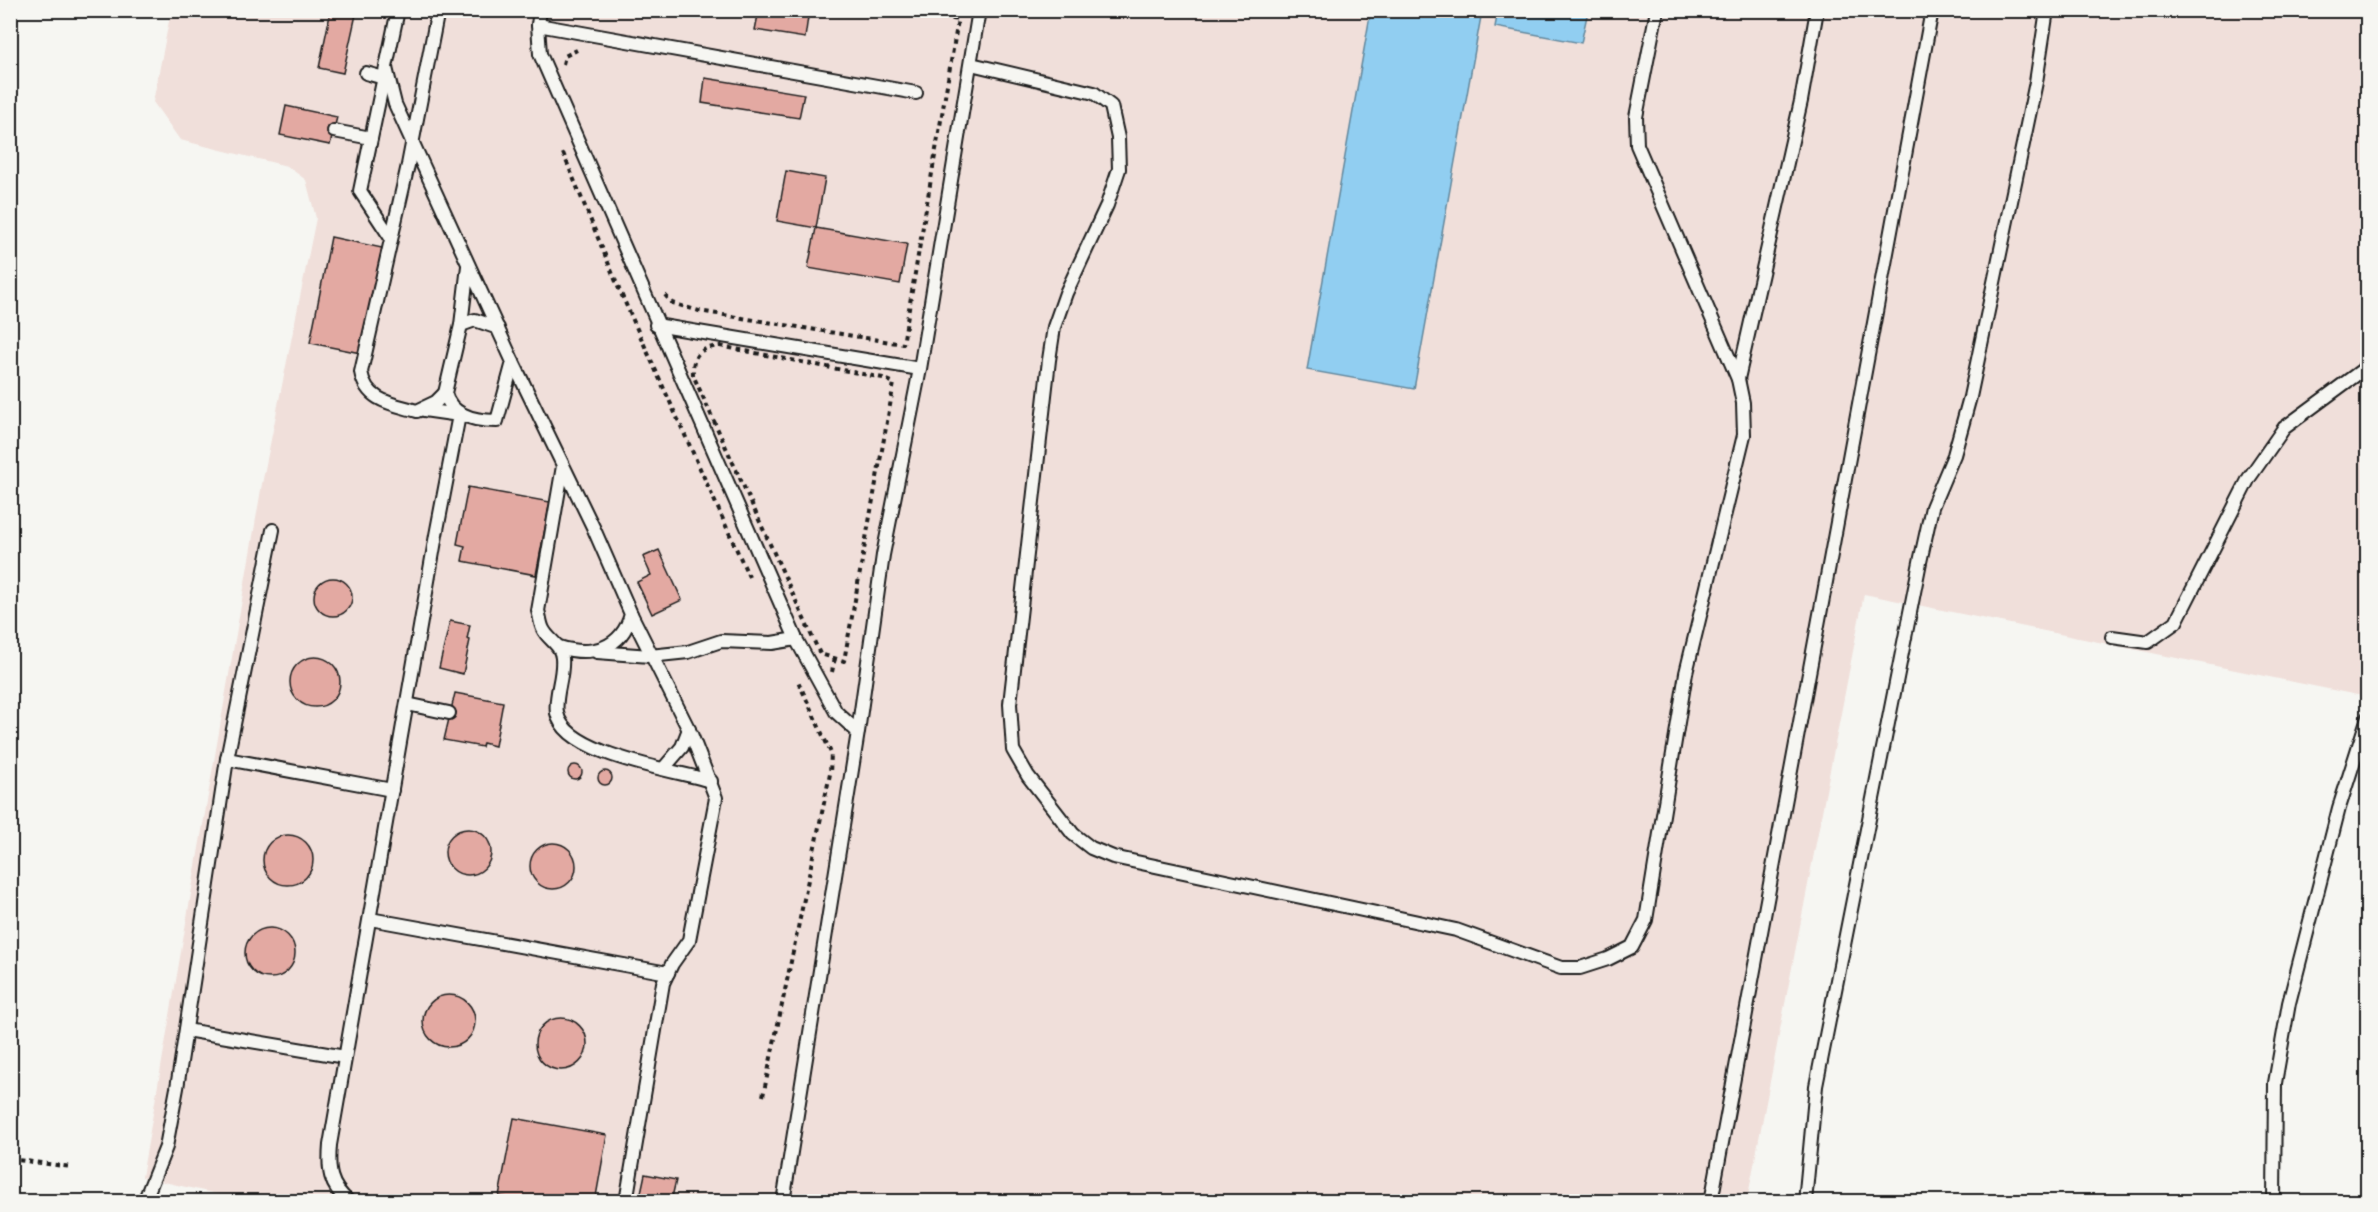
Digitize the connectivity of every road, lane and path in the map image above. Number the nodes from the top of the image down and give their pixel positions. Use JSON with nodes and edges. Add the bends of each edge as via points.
{"nodes":[{"id":1,"x":398,"y":10,"type":"edge"},
{"id":2,"x":438,"y":10,"type":"edge"},
{"id":3,"x":540,"y":10,"type":"edge"},
{"id":4,"x":903,"y":10,"type":"edge"},
{"id":5,"x":979,"y":10,"type":"edge"},
{"id":6,"x":1657,"y":10,"type":"edge"},
{"id":7,"x":1816,"y":10,"type":"edge"},
{"id":8,"x":1932,"y":10,"type":"edge"},
{"id":9,"x":2047,"y":10,"type":"edge"},
{"id":10,"x":538,"y":25,"type":"junction"},
{"id":11,"x":580,"y":50,"type":"dead end"},
{"id":12,"x":971,"y":64,"type":"junction"},
{"id":13,"x":565,"y":69,"type":"dead end"},
{"id":14,"x":385,"y":73,"type":"junction"},
{"id":15,"x":366,"y":74,"type":"dead end"},
{"id":16,"x":916,"y":93,"type":"dead end"},
{"id":17,"x":333,"y":131,"type":"dead end"},
{"id":18,"x":371,"y":138,"type":"junction"},
{"id":19,"x":412,"y":142,"type":"junction"},
{"id":20,"x":562,"y":151,"type":"dead end"},
{"id":21,"x":391,"y":238,"type":"junction"},
{"id":22,"x":468,"y":266,"type":"junction"},
{"id":23,"x":661,"y":291,"type":"dead end"},
{"id":24,"x":461,"y":325,"type":"junction"},
{"id":25,"x":656,"y":325,"type":"junction"},
{"id":26,"x":498,"y":328,"type":"junction"},
{"id":27,"x":513,"y":362,"type":"junction"},
{"id":28,"x":2367,"y":366,"type":"edge"},
{"id":29,"x":920,"y":369,"type":"junction"},
{"id":30,"x":1738,"y":379,"type":"junction"},
{"id":31,"x":445,"y":393,"type":"junction"},
{"id":32,"x":424,"y":410,"type":"junction"},
{"id":33,"x":459,"y":415,"type":"junction"},
{"id":34,"x":563,"y":466,"type":"junction"},
{"id":35,"x":273,"y":530,"type":"dead end"},
{"id":36,"x":749,"y":578,"type":"dead end"},
{"id":37,"x":631,"y":614,"type":"junction"},
{"id":38,"x":2112,"y":637,"type":"dead end"},
{"id":39,"x":796,"y":639,"type":"junction"},
{"id":40,"x":559,"y":647,"type":"junction"},
{"id":41,"x":593,"y":652,"type":"junction"},
{"id":42,"x":652,"y":656,"type":"junction"},
{"id":43,"x":844,"y":661,"type":"joint"},
{"id":44,"x":792,"y":670,"type":"dead end"},
{"id":45,"x":407,"y":704,"type":"junction"},
{"id":46,"x":449,"y":713,"type":"dead end"},
{"id":47,"x":2367,"y":717,"type":"edge"},
{"id":48,"x":689,"y":729,"type":"junction"},
{"id":49,"x":858,"y":732,"type":"junction"},
{"id":50,"x":227,"y":759,"type":"junction"},
{"id":51,"x":664,"y":768,"type":"junction"},
{"id":52,"x":711,"y":781,"type":"junction"},
{"id":53,"x":392,"y":790,"type":"junction"},
{"id":54,"x":370,"y":919,"type":"junction"},
{"id":55,"x":668,"y":973,"type":"junction"},
{"id":56,"x":186,"y":1030,"type":"junction"},
{"id":57,"x":345,"y":1057,"type":"junction"},
{"id":58,"x":764,"y":1096,"type":"dead end"},
{"id":59,"x":10,"y":1160,"type":"edge"},
{"id":60,"x":71,"y":1167,"type":"dead end"},
{"id":61,"x":144,"y":1202,"type":"edge"},
{"id":62,"x":349,"y":1202,"type":"edge"},
{"id":63,"x":626,"y":1202,"type":"edge"},
{"id":64,"x":783,"y":1202,"type":"edge"},
{"id":65,"x":1711,"y":1202,"type":"edge"},
{"id":66,"x":1805,"y":1202,"type":"edge"},
{"id":67,"x":2274,"y":1202,"type":"edge"}],
"edges":[{"from":1,"to":14,"type":"lane"},
{"from":2,"to":19,"type":"lane"},
{"from":3,"to":10,"type":"lane"},
{"from":4,"to":23,"type":"path","via":[[958,20],[903,344],[699,311],[672,303]]},
{"from":5,"to":12,"type":"lane"},
{"from":6,"to":30,"type":"lane","via":[[1636,117],[1637,145]]},
{"from":7,"to":30,"type":"lane","via":[[1801,101]]},
{"from":8,"to":65,"type":"lane"},
{"from":9,"to":66,"type":"lane","via":[[2036,82],[1970,397],[1954,455],[1932,507],[1920,562],[1816,1086]]},
{"from":10,"to":16,"type":"lane"},
{"from":10,"to":25,"type":"lane","via":[[540,54]]},
{"from":11,"to":13,"type":"path","via":[[573,50],[562,61]]},
{"from":12,"to":29,"type":"lane"},
{"from":12,"to":30,"type":"lane","via":[[1094,93],[1111,106],[1118,138],[1119,169],[1107,205],[1054,327],[1010,704],[1013,750],[1073,834],[1091,848],[1113,857],[1456,930],[1561,968],[1580,968],[1632,947],[1646,920],[1686,673],[1744,435]]},
{"from":14,"to":15,"type":"lane"},
{"from":14,"to":18,"type":"lane"},
{"from":14,"to":19,"type":"lane"},
{"from":17,"to":18,"type":"lane"},
{"from":18,"to":21,"type":"lane","via":[[360,191]]},
{"from":19,"to":21,"type":"lane"},
{"from":19,"to":22,"type":"lane"},
{"from":20,"to":36,"type":"path","via":[[619,289]]},
{"from":21,"to":32,"type":"lane","via":[[363,382],[373,396],[383,401]]},
{"from":22,"to":24,"type":"lane"},
{"from":22,"to":26,"type":"lane"},
{"from":24,"to":26,"type":"lane","via":[[475,320]]},
{"from":24,"to":31,"type":"lane"},
{"from":25,"to":29,"type":"lane"},
{"from":25,"to":39,"type":"lane"},
{"from":26,"to":27,"type":"lane"},
{"from":27,"to":33,"type":"lane","via":[[497,422]]},
{"from":27,"to":34,"type":"lane"},
{"from":28,"to":38,"type":"lane","via":[[2284,428],[2249,478],[2176,622],[2148,642]]},
{"from":29,"to":49,"type":"lane","via":[[883,555]]},
{"from":31,"to":32,"type":"lane"},
{"from":31,"to":33,"type":"lane","via":[[447,402]]},
{"from":32,"to":33,"type":"lane"},
{"from":33,"to":45,"type":"lane"},
{"from":34,"to":37,"type":"lane","via":[[629,602]]},
{"from":34,"to":40,"type":"lane","via":[[538,611],[543,630]]},
{"from":35,"to":50,"type":"lane"},
{"from":37,"to":41,"type":"lane","via":[[621,636]]},
{"from":37,"to":42,"type":"lane"},
{"from":39,"to":42,"type":"lane","via":[[772,644],[721,641],[688,652]]},
{"from":39,"to":49,"type":"lane","via":[[836,712]]},
{"from":40,"to":41,"type":"lane"},
{"from":40,"to":51,"type":"lane","via":[[562,657],[556,711],[567,732],[609,754]]},
{"from":41,"to":42,"type":"lane"},
{"from":42,"to":48,"type":"lane"},
{"from":43,"to":43,"type":"path","via":[[820,654],[693,375],[696,354],[706,347],[742,350],[894,383]]},
{"from":44,"to":58,"type":"path","via":[[831,753]]},
{"from":45,"to":46,"type":"lane"},
{"from":45,"to":53,"type":"lane"},
{"from":47,"to":67,"type":"lane","via":[[2339,808],[2289,1003],[2275,1083]]},
{"from":48,"to":51,"type":"lane","via":[[682,747]]},
{"from":48,"to":52,"type":"lane"},
{"from":49,"to":64,"type":"lane"},
{"from":50,"to":53,"type":"lane"},
{"from":50,"to":56,"type":"lane"},
{"from":51,"to":52,"type":"lane"},
{"from":52,"to":55,"type":"lane","via":[[716,798],[689,940]]},
{"from":53,"to":54,"type":"lane"},
{"from":54,"to":55,"type":"lane"},
{"from":54,"to":57,"type":"lane"},
{"from":55,"to":63,"type":"lane","via":[[663,983]]},
{"from":56,"to":57,"type":"lane"},
{"from":56,"to":61,"type":"lane","via":[[166,1147]]},
{"from":57,"to":62,"type":"lane","via":[[328,1171]]},
{"from":59,"to":60,"type":"path"}]}
